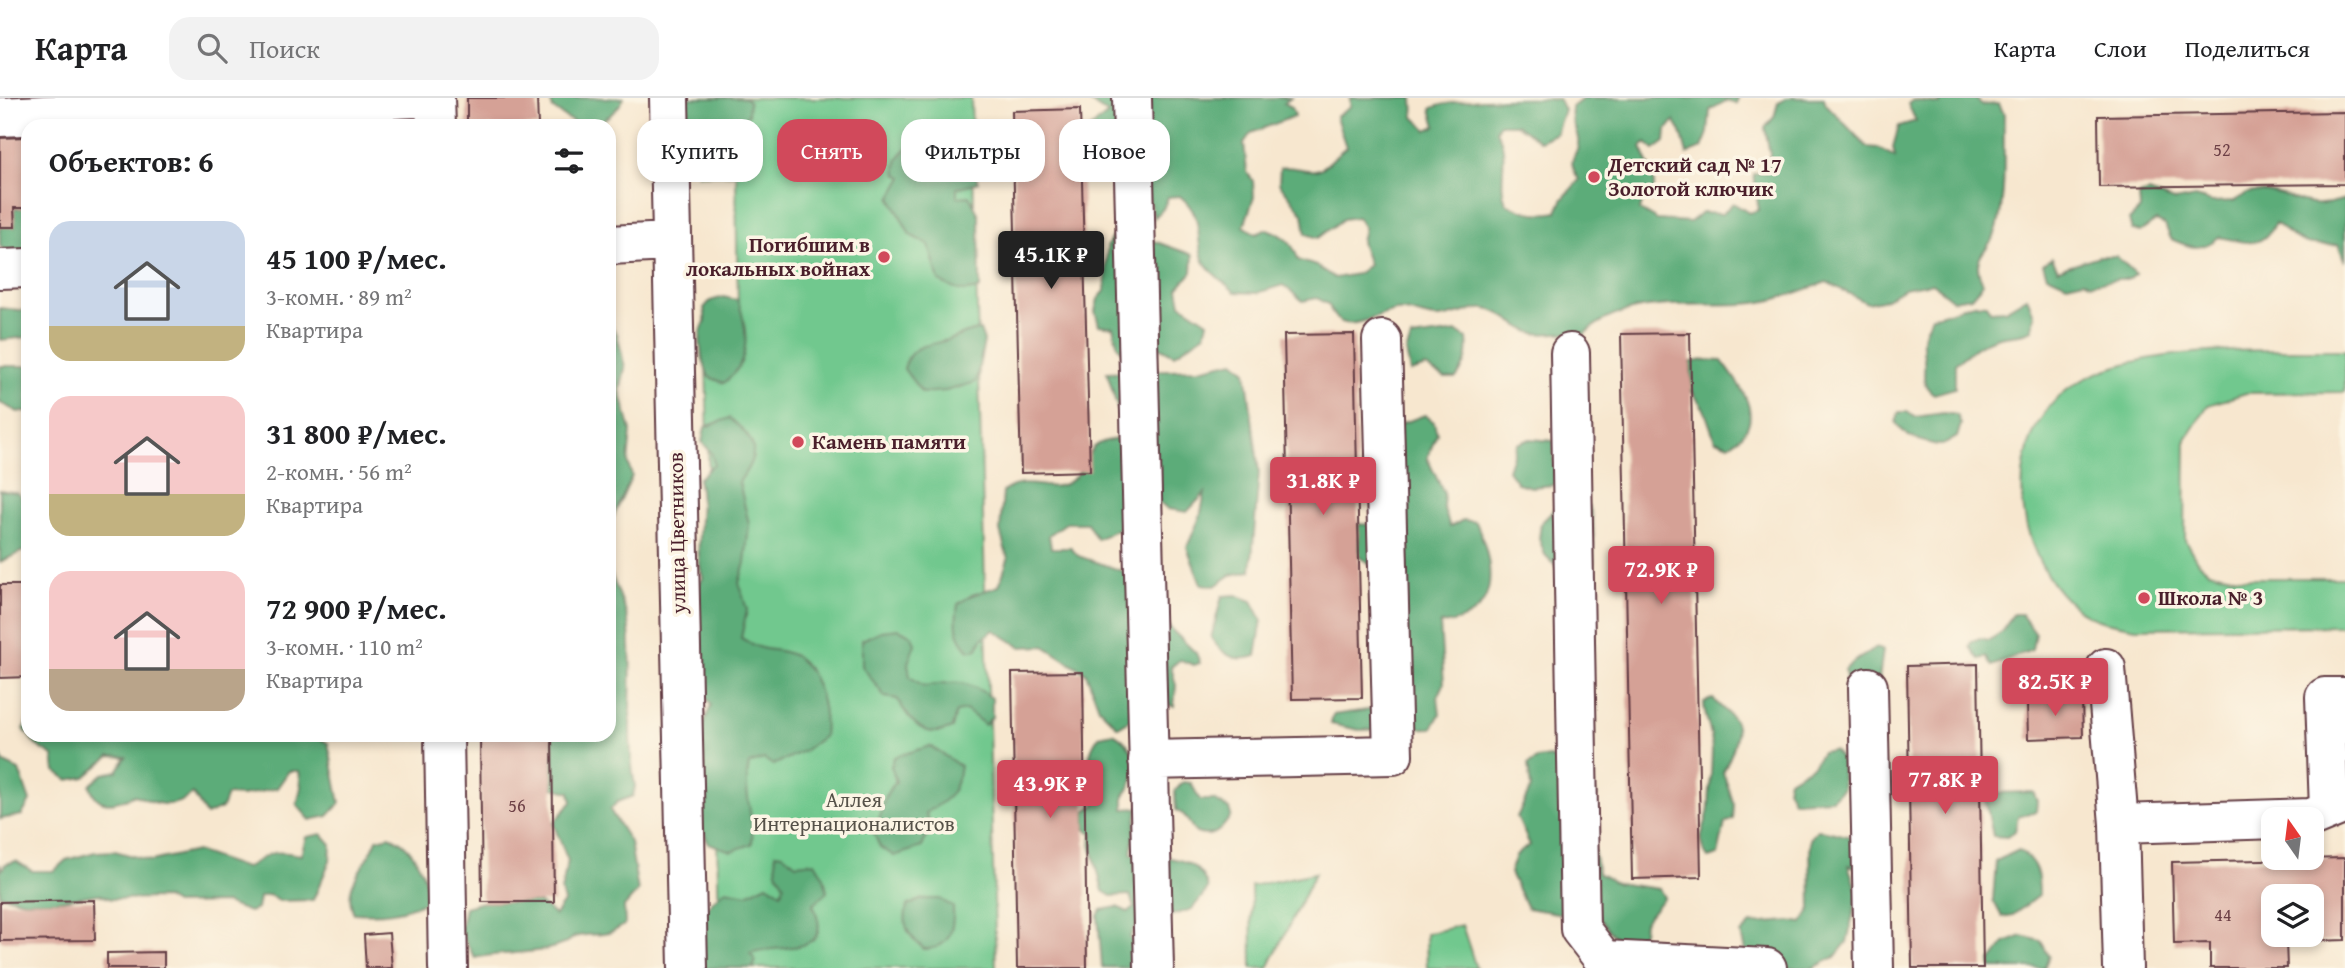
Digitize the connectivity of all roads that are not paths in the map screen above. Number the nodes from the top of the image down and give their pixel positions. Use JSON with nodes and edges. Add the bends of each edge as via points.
{"nodes":[{"id":1,"x":417,"y":98,"type":"edge"},
{"id":2,"x":435,"y":98,"type":"edge"},
{"id":3,"x":669,"y":98,"type":"edge"},
{"id":4,"x":1132,"y":98,"type":"edge"},
{"id":5,"x":21,"y":110,"type":"edge"},
{"id":6,"x":436,"y":119,"type":"edge"},
{"id":7,"x":670,"y":242,"type":"junction"},
{"id":8,"x":616,"y":245,"type":"edge"},
{"id":9,"x":21,"y":268,"type":"edge"},
{"id":10,"x":0,"y":269,"type":"edge"},
{"id":11,"x":1382,"y":340,"type":"dead end"},
{"id":12,"x":1570,"y":353,"type":"dead end"},
{"id":13,"x":2106,"y":668,"type":"dead end"},
{"id":14,"x":1868,"y":687,"type":"dead end"},
{"id":15,"x":2345,"y":697,"type":"edge"},
{"id":16,"x":444,"y":742,"type":"edge"},
{"id":17,"x":1148,"y":760,"type":"junction"},
{"id":18,"x":2337,"y":807,"type":"edge"},
{"id":19,"x":2119,"y":824,"type":"junction"},
{"id":20,"x":447,"y":968,"type":"edge"},
{"id":21,"x":688,"y":968,"type":"edge"},
{"id":22,"x":1154,"y":968,"type":"edge"},
{"id":23,"x":1767,"y":968,"type":"edge"},
{"id":24,"x":1874,"y":968,"type":"edge"},
{"id":25,"x":2123,"y":968,"type":"edge"}],
"edges":[{"from":1,"to":5,"type":"street"},
{"from":2,"to":6,"type":"street"},
{"from":3,"to":7,"type":"street","name":"улица Цветников"},
{"from":4,"to":17,"type":"street"},
{"from":7,"to":8,"type":"street"},
{"from":7,"to":21,"type":"street","name":"улица Цветников"},
{"from":9,"to":10,"type":"street"},
{"from":11,"to":17,"type":"street","via":[[1393,755]]},
{"from":12,"to":23,"type":"street","via":[[1580,929],[1604,960]]},
{"from":13,"to":19,"type":"street"},
{"from":14,"to":24,"type":"street"},
{"from":15,"to":18,"type":"street","via":[[2325,697]]},
{"from":16,"to":20,"type":"street"},
{"from":17,"to":22,"type":"street"},
{"from":18,"to":19,"type":"street","via":[[2311,818]]},
{"from":19,"to":25,"type":"street"}]}
